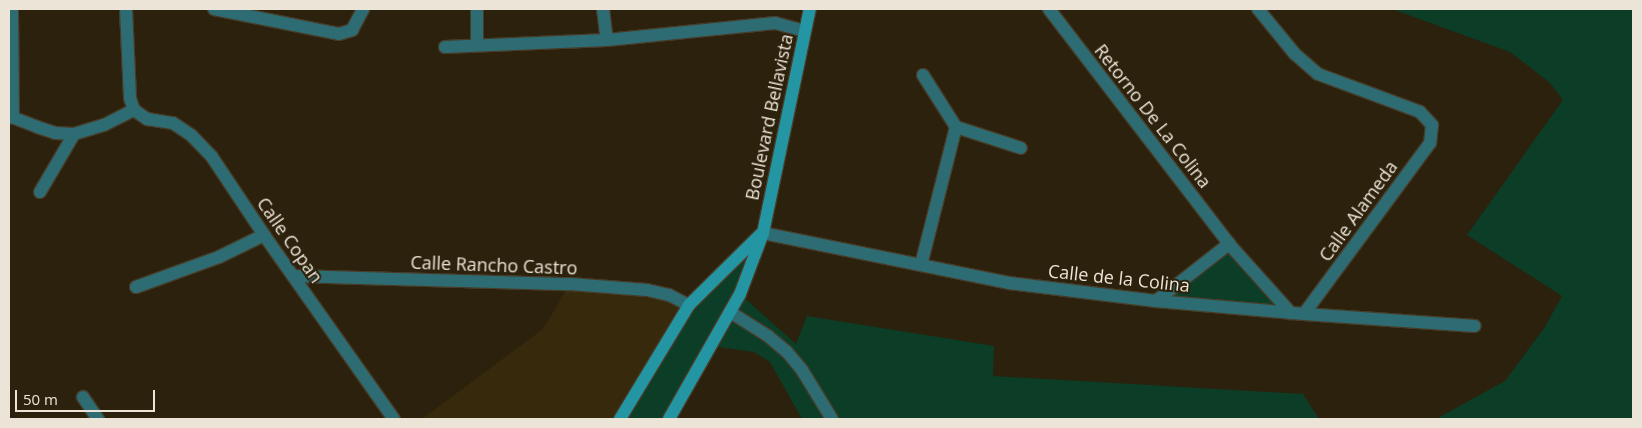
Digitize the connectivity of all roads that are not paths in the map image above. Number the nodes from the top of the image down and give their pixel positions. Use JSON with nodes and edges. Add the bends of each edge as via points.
{"nodes":[{"id":1,"x":12,"y":9,"type":"edge"},
{"id":2,"x":126,"y":9,"type":"edge"},
{"id":3,"x":214,"y":9,"type":"edge"},
{"id":4,"x":363,"y":9,"type":"edge"},
{"id":5,"x":477,"y":9,"type":"edge"},
{"id":6,"x":604,"y":9,"type":"edge"},
{"id":7,"x":810,"y":9,"type":"edge"},
{"id":8,"x":1049,"y":9,"type":"edge"},
{"id":9,"x":1258,"y":9,"type":"edge"},
{"id":10,"x":805,"y":31,"type":"junction"},
{"id":11,"x":607,"y":40,"type":"junction"},
{"id":12,"x":477,"y":45,"type":"junction"},
{"id":13,"x":445,"y":47,"type":"dead end"},
{"id":14,"x":10,"y":64,"type":"edge"},
{"id":15,"x":924,"y":76,"type":"dead end"},
{"id":16,"x":134,"y":110,"type":"junction"},
{"id":17,"x":11,"y":117,"type":"edge"},
{"id":18,"x":956,"y":127,"type":"junction"},
{"id":19,"x":74,"y":134,"type":"junction"},
{"id":20,"x":1021,"y":148,"type":"dead end"},
{"id":21,"x":40,"y":192,"type":"dead end"},
{"id":22,"x":763,"y":233,"type":"junction"},
{"id":23,"x":264,"y":235,"type":"junction"},
{"id":24,"x":1229,"y":244,"type":"junction"},
{"id":25,"x":922,"y":265,"type":"junction"},
{"id":26,"x":294,"y":276,"type":"junction"},
{"id":27,"x":136,"y":287,"type":"dead end"},
{"id":28,"x":1156,"y":301,"type":"junction"},
{"id":29,"x":689,"y":305,"type":"junction"},
{"id":30,"x":730,"y":312,"type":"junction"},
{"id":31,"x":1298,"y":313,"type":"junction"},
{"id":32,"x":1475,"y":326,"type":"dead end"},
{"id":33,"x":83,"y":396,"type":"dead end"},
{"id":34,"x":98,"y":419,"type":"edge"},
{"id":35,"x":394,"y":419,"type":"edge"},
{"id":36,"x":620,"y":419,"type":"edge"},
{"id":37,"x":669,"y":419,"type":"edge"},
{"id":38,"x":832,"y":419,"type":"edge"}],
"edges":[{"from":1,"to":14,"type":"street"},
{"from":2,"to":16,"type":"street","via":[[130,98]]},
{"from":3,"to":4,"type":"street","via":[[339,34],[352,30]]},
{"from":5,"to":12,"type":"street"},
{"from":6,"to":11,"type":"street"},
{"from":7,"to":10,"type":"main road","name":"Boulevard Bellavista"},
{"from":8,"to":24,"type":"street","name":"Retorno De La Colina"},
{"from":9,"to":31,"type":"street","name":"Calle Alameda","via":[[1295,54],[1318,74],[1420,112],[1432,125],[1430,143]]},
{"from":10,"to":11,"type":"street","via":[[775,23]]},
{"from":10,"to":22,"type":"main road","name":"Boulevard Bellavista"},
{"from":11,"to":12,"type":"street"},
{"from":12,"to":13,"type":"street"},
{"from":14,"to":17,"type":"street"},
{"from":15,"to":18,"type":"street"},
{"from":16,"to":19,"type":"street"},
{"from":16,"to":23,"type":"street","name":"Calle Copan","via":[[147,119],[173,124],[190,135],[212,157]]},
{"from":17,"to":19,"type":"street","via":[[55,132]]},
{"from":18,"to":20,"type":"street"},
{"from":18,"to":25,"type":"street"},
{"from":19,"to":21,"type":"street"},
{"from":22,"to":25,"type":"street","name":"Calle de la Colina"},
{"from":22,"to":29,"type":"main road"},
{"from":22,"to":30,"type":"main road","name":"Boulevard Bellavista"},
{"from":23,"to":26,"type":"street","name":"Calle Copan"},
{"from":23,"to":27,"type":"street","via":[[219,257]]},
{"from":24,"to":28,"type":"street"},
{"from":24,"to":31,"type":"street","name":"Retorno De La Colina"},
{"from":25,"to":28,"type":"street","name":"Calle de la Colina","via":[[1009,283]]},
{"from":26,"to":29,"type":"street","name":"Calle Rancho Castro","via":[[570,284],[647,290],[669,295]]},
{"from":26,"to":35,"type":"street","name":"Calle Copan"},
{"from":28,"to":31,"type":"street","name":"Calle de la Colina"},
{"from":29,"to":36,"type":"main road"},
{"from":30,"to":37,"type":"main road","name":"Boulevard Bellavista"},
{"from":30,"to":38,"type":"street","via":[[787,352]]},
{"from":31,"to":32,"type":"street","name":"Calle de la Colina"},
{"from":33,"to":34,"type":"street"}]}
